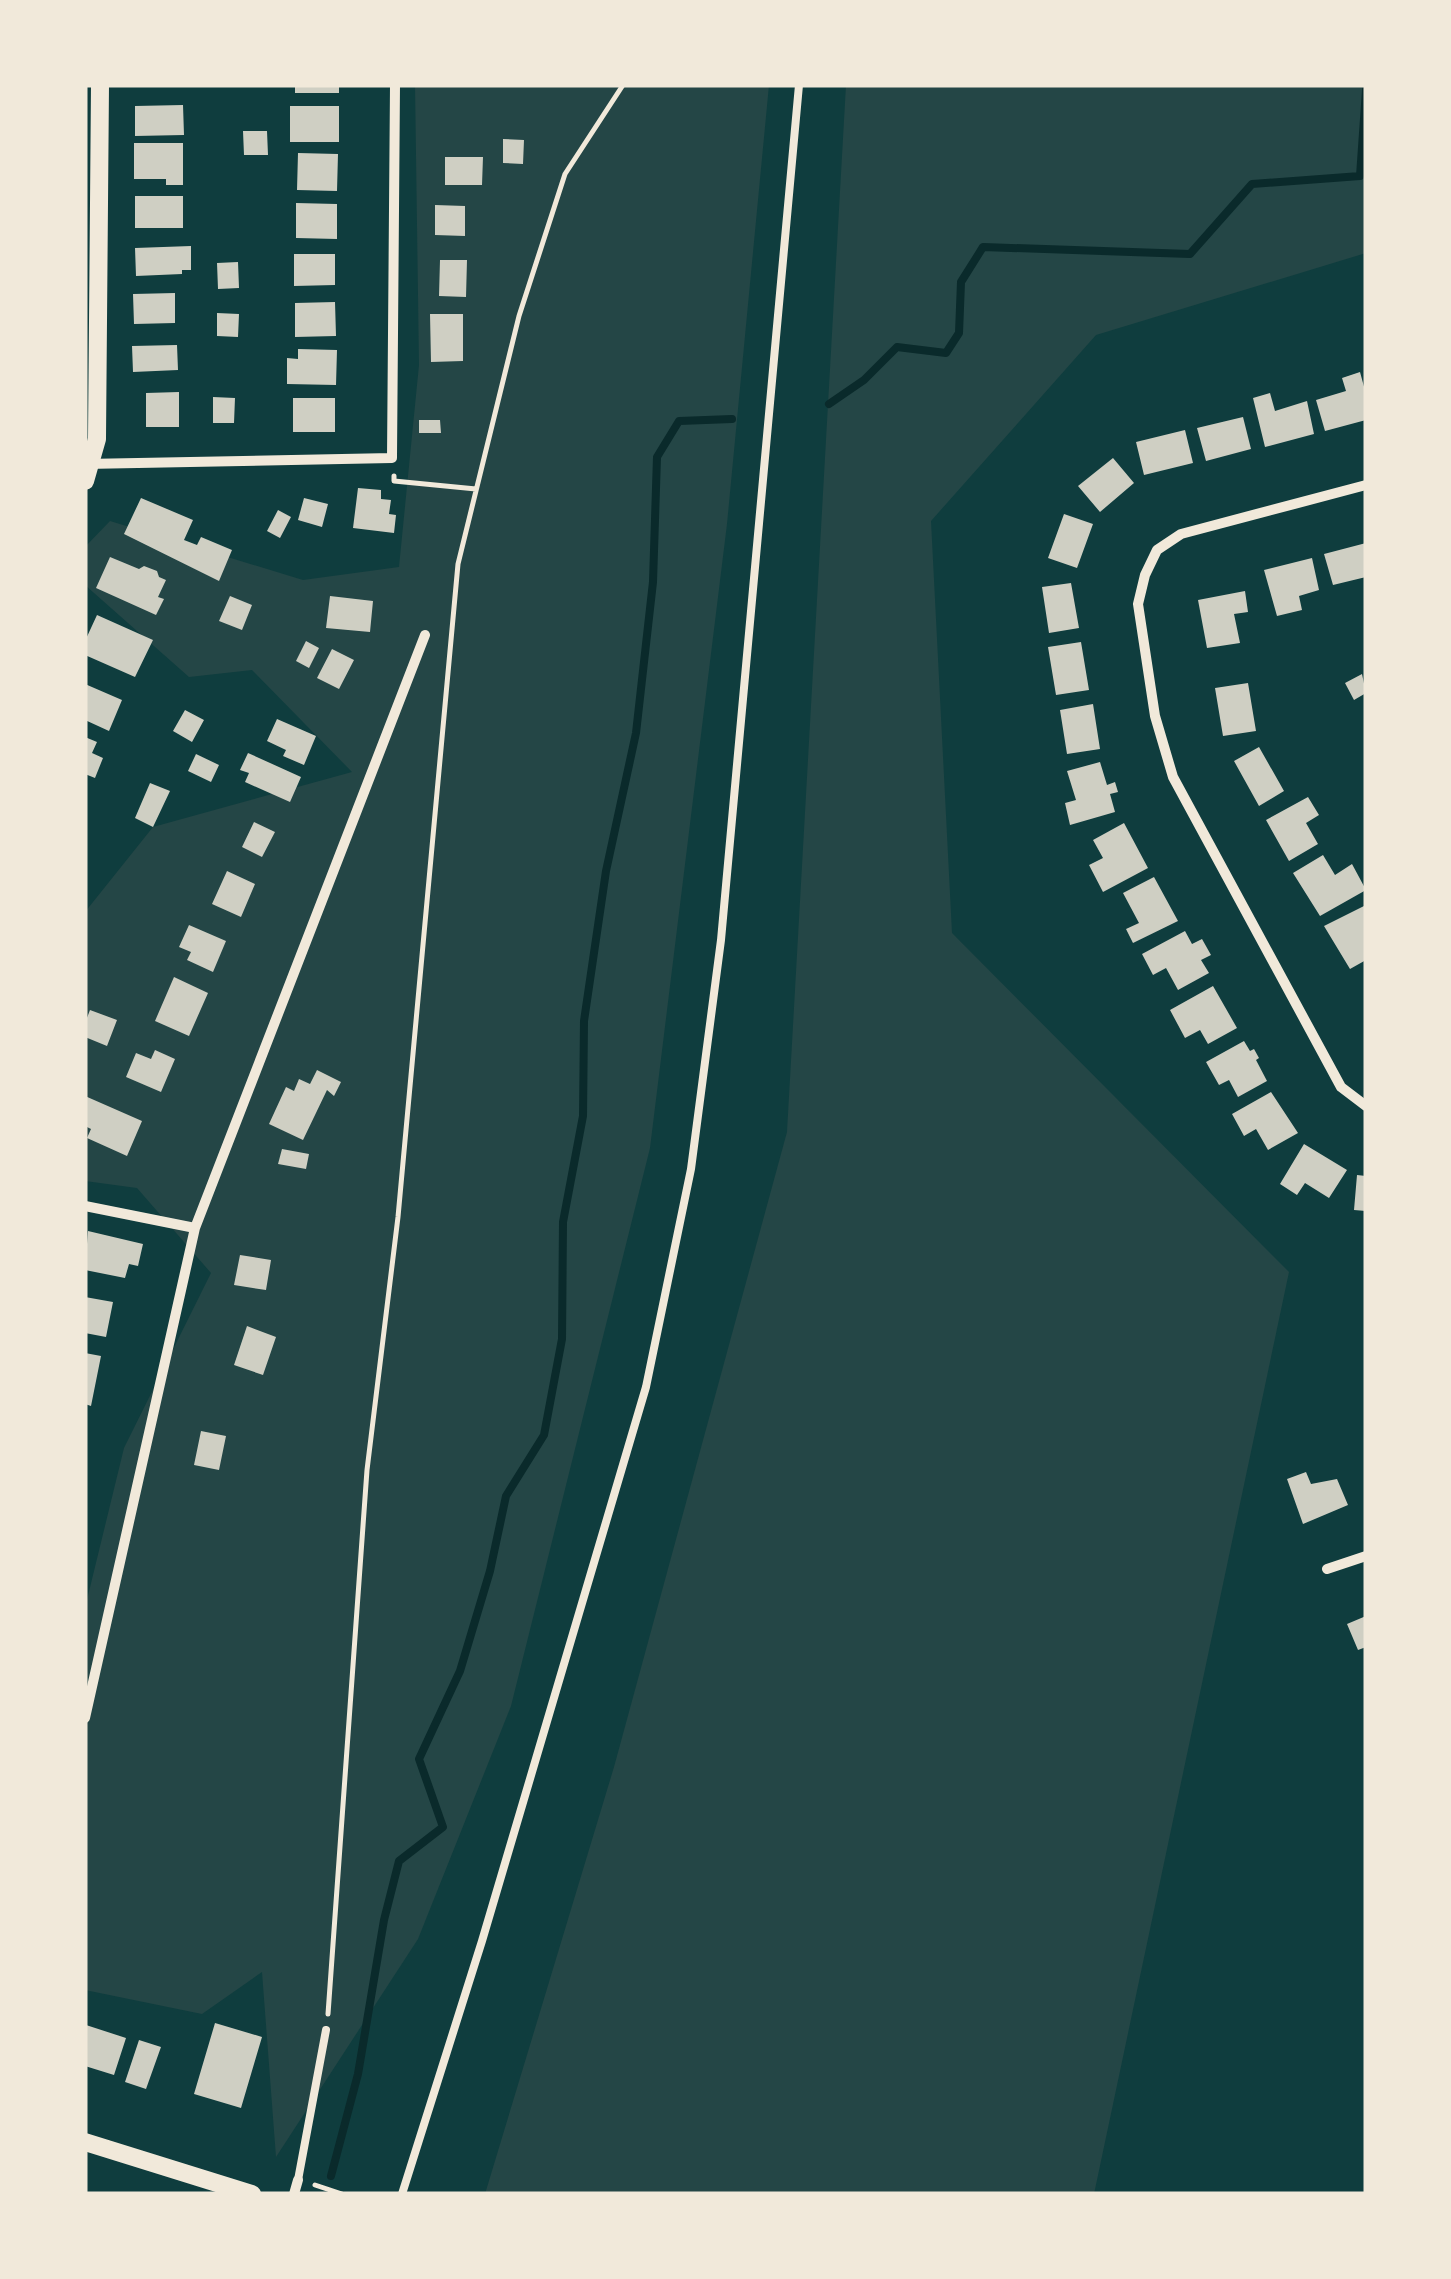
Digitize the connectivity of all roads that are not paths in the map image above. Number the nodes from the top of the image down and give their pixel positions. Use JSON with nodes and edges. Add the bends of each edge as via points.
{"nodes":[{"id":1,"x":100,"y":85,"type":"edge"},
{"id":2,"x":394,"y":85,"type":"edge"},
{"id":3,"x":799,"y":85,"type":"edge"},
{"id":4,"x":87,"y":470,"type":"edge"},
{"id":5,"x":1366,"y":485,"type":"edge"},
{"id":6,"x":425,"y":635,"type":"dead end"},
{"id":7,"x":1366,"y":1106,"type":"edge"},
{"id":8,"x":85,"y":1206,"type":"edge"},
{"id":9,"x":195,"y":1228,"type":"junction"},
{"id":10,"x":1366,"y":1556,"type":"edge"},
{"id":11,"x":1326,"y":1569,"type":"dead end"},
{"id":12,"x":85,"y":1718,"type":"edge"},
{"id":13,"x":326,"y":2030,"type":"road end"},
{"id":14,"x":85,"y":2142,"type":"edge"},
{"id":15,"x":298,"y":2180,"type":"joint"},
{"id":16,"x":252,"y":2194,"type":"edge"},
{"id":17,"x":294,"y":2194,"type":"edge"},
{"id":18,"x":402,"y":2194,"type":"edge"}],
"edges":[{"from":1,"to":4,"type":"street","via":[[97,438]]},
{"from":2,"to":4,"type":"street","via":[[392,458]]},
{"from":3,"to":18,"type":"lane","via":[[721,940],[691,1168],[646,1388]]},
{"from":5,"to":7,"type":"street","via":[[1181,534],[1156,550],[1138,604],[1155,716],[1173,776],[1341,1088]]},
{"from":6,"to":9,"type":"street"},
{"from":8,"to":9,"type":"street"},
{"from":9,"to":12,"type":"street"},
{"from":10,"to":11,"type":"street"},
{"from":13,"to":15,"type":"lane"},
{"from":14,"to":16,"type":"street"},
{"from":15,"to":17,"type":"street"}]}
